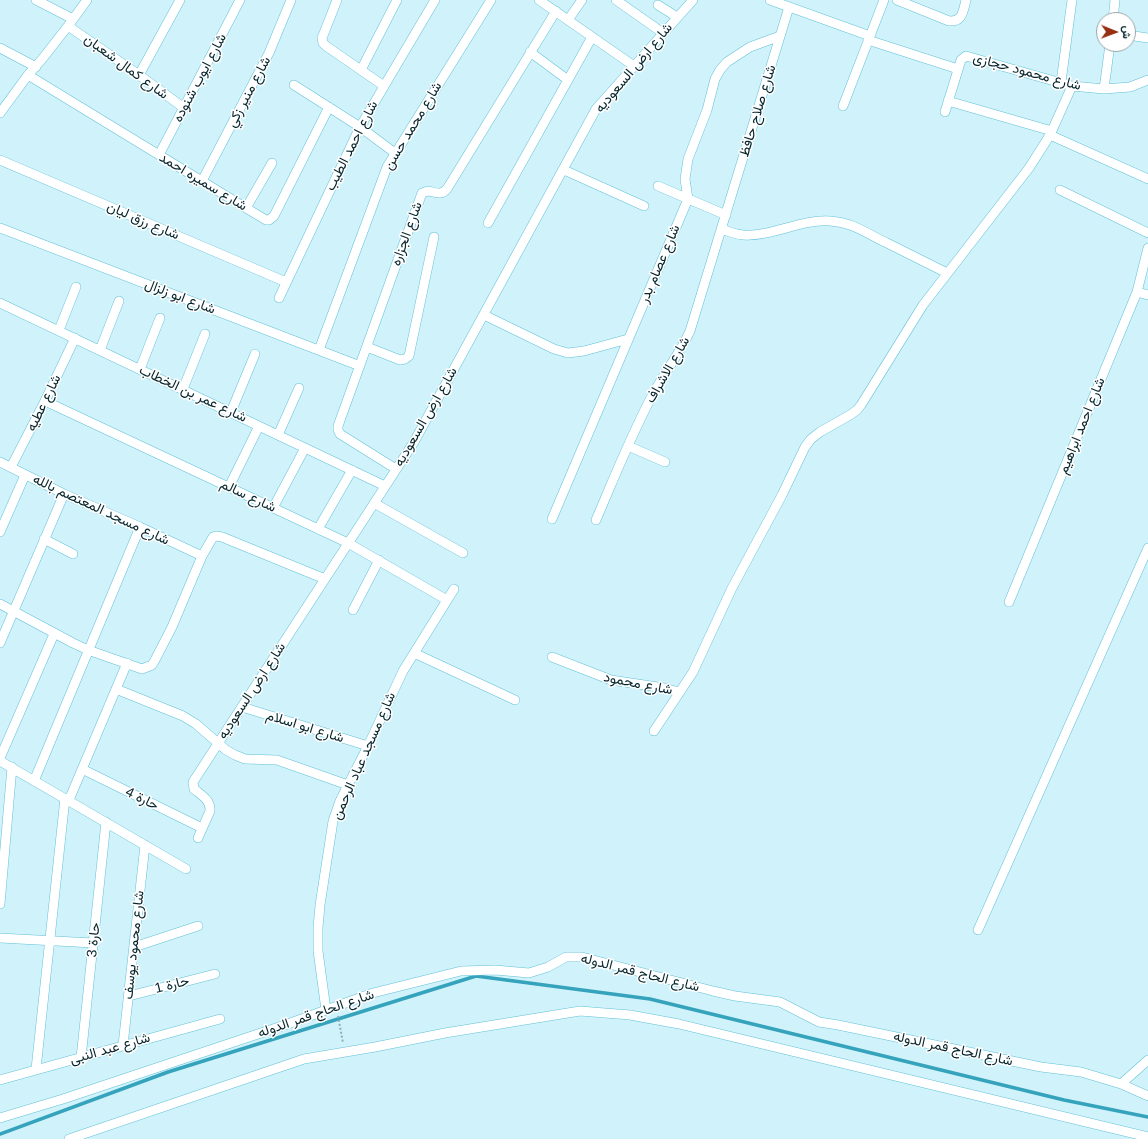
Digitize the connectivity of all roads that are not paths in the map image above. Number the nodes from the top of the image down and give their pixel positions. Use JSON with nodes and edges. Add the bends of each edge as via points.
{"nodes":[{"id":1,"x":36,"y":0,"type":"edge"},
{"id":2,"x":87,"y":0,"type":"edge"},
{"id":3,"x":180,"y":0,"type":"edge"},
{"id":4,"x":240,"y":0,"type":"edge"},
{"id":5,"x":291,"y":0,"type":"edge"},
{"id":6,"x":337,"y":0,"type":"edge"},
{"id":7,"x":397,"y":0,"type":"edge"},
{"id":8,"x":435,"y":0,"type":"edge"},
{"id":9,"x":491,"y":0,"type":"edge"},
{"id":10,"x":539,"y":0,"type":"edge"},
{"id":11,"x":582,"y":0,"type":"edge"},
{"id":12,"x":616,"y":0,"type":"edge"},
{"id":13,"x":692,"y":0,"type":"edge"},
{"id":14,"x":770,"y":0,"type":"edge"},
{"id":15,"x":884,"y":0,"type":"edge"},
{"id":16,"x":897,"y":0,"type":"edge"},
{"id":17,"x":966,"y":0,"type":"edge"},
{"id":18,"x":1072,"y":0,"type":"edge"},
{"id":19,"x":1115,"y":0,"type":"edge"},
{"id":20,"x":658,"y":5,"type":"dead end"},
{"id":21,"x":789,"y":7,"type":"junction"},
{"id":22,"x":556,"y":11,"type":"junction"},
{"id":23,"x":1114,"y":12,"type":"edge"},
{"id":24,"x":677,"y":17,"type":"junction"},
{"id":25,"x":568,"y":20,"type":"junction"},
{"id":26,"x":71,"y":22,"type":"junction"},
{"id":27,"x":663,"y":33,"type":"junction"},
{"id":28,"x":592,"y":36,"type":"junction"},
{"id":29,"x":780,"y":36,"type":"junction"},
{"id":30,"x":1136,"y":37,"type":"edge"},
{"id":31,"x":869,"y":38,"type":"junction"},
{"id":32,"x":1148,"y":38,"type":"edge"},
{"id":33,"x":0,"y":48,"type":"edge"},
{"id":34,"x":530,"y":52,"type":"junction"},
{"id":35,"x":1109,"y":52,"type":"edge"},
{"id":36,"x":634,"y":66,"type":"junction"},
{"id":37,"x":36,"y":67,"type":"junction"},
{"id":38,"x":958,"y":69,"type":"junction"},
{"id":39,"x":361,"y":70,"type":"junction"},
{"id":40,"x":28,"y":75,"type":"junction"},
{"id":41,"x":139,"y":75,"type":"junction"},
{"id":42,"x":568,"y":80,"type":"junction"},
{"id":43,"x":1148,"y":80,"type":"edge"},
{"id":44,"x":1061,"y":82,"type":"junction"},
{"id":45,"x":294,"y":85,"type":"dead end"},
{"id":46,"x":384,"y":86,"type":"junction"},
{"id":47,"x":1072,"y":86,"type":"junction"},
{"id":48,"x":1104,"y":89,"type":"junction"},
{"id":49,"x":948,"y":102,"type":"junction"},
{"id":50,"x":843,"y":106,"type":"dead end"},
{"id":51,"x":329,"y":107,"type":"junction"},
{"id":52,"x":184,"y":108,"type":"junction"},
{"id":53,"x":1,"y":109,"type":"edge"},
{"id":54,"x":945,"y":112,"type":"dead end"},
{"id":55,"x":360,"y":127,"type":"junction"},
{"id":56,"x":1051,"y":133,"type":"junction"},
{"id":57,"x":395,"y":154,"type":"junction"},
{"id":58,"x":159,"y":155,"type":"junction"},
{"id":59,"x":0,"y":160,"type":"edge"},
{"id":60,"x":272,"y":163,"type":"dead end"},
{"id":61,"x":564,"y":170,"type":"junction"},
{"id":62,"x":1148,"y":179,"type":"edge"},
{"id":63,"x":202,"y":181,"type":"junction"},
{"id":64,"x":658,"y":186,"type":"dead end"},
{"id":65,"x":1060,"y":190,"type":"dead end"},
{"id":66,"x":688,"y":199,"type":"junction"},
{"id":67,"x":644,"y":206,"type":"dead end"},
{"id":68,"x":246,"y":208,"type":"junction"},
{"id":69,"x":726,"y":215,"type":"junction"},
{"id":70,"x":488,"y":223,"type":"dead end"},
{"id":71,"x":0,"y":228,"type":"edge"},
{"id":72,"x":722,"y":229,"type":"junction"},
{"id":73,"x":1148,"y":233,"type":"edge"},
{"id":74,"x":434,"y":237,"type":"dead end"},
{"id":75,"x":1148,"y":248,"type":"edge"},
{"id":76,"x":1146,"y":267,"type":"edge"},
{"id":77,"x":947,"y":273,"type":"junction"},
{"id":78,"x":286,"y":282,"type":"junction"},
{"id":79,"x":76,"y":287,"type":"dead end"},
{"id":80,"x":1137,"y":292,"type":"junction"},
{"id":81,"x":1148,"y":295,"type":"edge"},
{"id":82,"x":279,"y":298,"type":"dead end"},
{"id":83,"x":0,"y":302,"type":"edge"},
{"id":84,"x":119,"y":302,"type":"dead end"},
{"id":85,"x":484,"y":315,"type":"junction"},
{"id":86,"x":160,"y":318,"type":"dead end"},
{"id":87,"x":59,"y":330,"type":"junction"},
{"id":88,"x":205,"y":334,"type":"dead end"},
{"id":89,"x":75,"y":338,"type":"junction"},
{"id":90,"x":628,"y":339,"type":"junction"},
{"id":91,"x":367,"y":347,"type":"junction"},
{"id":92,"x":100,"y":350,"type":"junction"},
{"id":93,"x":319,"y":350,"type":"junction"},
{"id":94,"x":255,"y":354,"type":"dead end"},
{"id":95,"x":360,"y":366,"type":"junction"},
{"id":96,"x":140,"y":369,"type":"junction"},
{"id":97,"x":299,"y":388,"type":"dead end"},
{"id":98,"x":183,"y":389,"type":"junction"},
{"id":99,"x":45,"y":401,"type":"junction"},
{"id":100,"x":231,"y":412,"type":"junction"},
{"id":101,"x":259,"y":426,"type":"junction"},
{"id":102,"x":278,"y":435,"type":"junction"},
{"id":103,"x":628,"y":446,"type":"junction"},
{"id":104,"x":305,"y":448,"type":"junction"},
{"id":105,"x":0,"y":462,"type":"edge"},
{"id":106,"x":665,"y":462,"type":"dead end"},
{"id":107,"x":11,"y":467,"type":"junction"},
{"id":108,"x":396,"y":469,"type":"junction"},
{"id":109,"x":352,"y":470,"type":"junction"},
{"id":110,"x":25,"y":475,"type":"junction"},
{"id":111,"x":385,"y":486,"type":"junction"},
{"id":112,"x":229,"y":487,"type":"junction"},
{"id":113,"x":64,"y":494,"type":"junction"},
{"id":114,"x":374,"y":504,"type":"junction"},
{"id":115,"x":273,"y":508,"type":"junction"},
{"id":116,"x":552,"y":519,"type":"dead end"},
{"id":117,"x":596,"y":520,"type":"dead end"},
{"id":118,"x":140,"y":527,"type":"junction"},
{"id":119,"x":318,"y":529,"type":"junction"},
{"id":120,"x":0,"y":532,"type":"edge"},
{"id":121,"x":44,"y":539,"type":"junction"},
{"id":122,"x":348,"y":543,"type":"junction"},
{"id":123,"x":1148,"y":548,"type":"edge"},
{"id":124,"x":463,"y":553,"type":"dead end"},
{"id":125,"x":72,"y":554,"type":"dead end"},
{"id":126,"x":202,"y":556,"type":"junction"},
{"id":127,"x":379,"y":560,"type":"junction"},
{"id":128,"x":325,"y":579,"type":"junction"},
{"id":129,"x":454,"y":589,"type":"dead end"},
{"id":130,"x":447,"y":600,"type":"junction"},
{"id":131,"x":1009,"y":602,"type":"dead end"},
{"id":132,"x":0,"y":604,"type":"edge"},
{"id":133,"x":352,"y":610,"type":"dead end"},
{"id":134,"x":13,"y":612,"type":"junction"},
{"id":135,"x":54,"y":634,"type":"junction"},
{"id":136,"x":0,"y":643,"type":"edge"},
{"id":137,"x":88,"y":650,"type":"junction"},
{"id":138,"x":414,"y":654,"type":"junction"},
{"id":139,"x":552,"y":657,"type":"dead end"},
{"id":140,"x":127,"y":663,"type":"junction"},
{"id":141,"x":116,"y":689,"type":"junction"},
{"id":142,"x":679,"y":692,"type":"junction"},
{"id":143,"x":515,"y":700,"type":"dead end"},
{"id":144,"x":242,"y":707,"type":"junction"},
{"id":145,"x":654,"y":731,"type":"dead end"},
{"id":146,"x":218,"y":743,"type":"junction"},
{"id":147,"x":368,"y":746,"type":"junction"},
{"id":148,"x":0,"y":759,"type":"edge"},
{"id":149,"x":12,"y":768,"type":"junction"},
{"id":150,"x":82,"y":769,"type":"junction"},
{"id":151,"x":34,"y":780,"type":"junction"},
{"id":152,"x":348,"y":785,"type":"junction"},
{"id":153,"x":67,"y":799,"type":"junction"},
{"id":154,"x":106,"y":822,"type":"junction"},
{"id":155,"x":202,"y":828,"type":"junction"},
{"id":156,"x":198,"y":838,"type":"dead end"},
{"id":157,"x":145,"y":845,"type":"junction"},
{"id":158,"x":186,"y":869,"type":"dead end"},
{"id":159,"x":0,"y":904,"type":"edge"},
{"id":160,"x":198,"y":926,"type":"dead end"},
{"id":161,"x":978,"y":930,"type":"dead end"},
{"id":162,"x":0,"y":938,"type":"edge"},
{"id":163,"x":50,"y":940,"type":"junction"},
{"id":164,"x":93,"y":943,"type":"junction"},
{"id":165,"x":134,"y":947,"type":"junction"},
{"id":166,"x":215,"y":974,"type":"dead end"},
{"id":167,"x":129,"y":996,"type":"junction"},
{"id":168,"x":326,"y":1010,"type":"junction"},
{"id":169,"x":220,"y":1019,"type":"dead end"},
{"id":170,"x":123,"y":1045,"type":"junction"},
{"id":171,"x":81,"y":1058,"type":"junction"},
{"id":172,"x":1148,"y":1060,"type":"edge"},
{"id":173,"x":36,"y":1069,"type":"junction"},
{"id":174,"x":0,"y":1080,"type":"edge"},
{"id":175,"x":1121,"y":1084,"type":"junction"},
{"id":176,"x":1148,"y":1096,"type":"edge"},
{"id":177,"x":0,"y":1118,"type":"edge"},
{"id":178,"x":1148,"y":1137,"type":"edge"},
{"id":179,"x":69,"y":1139,"type":"edge"}],
"edges":[{"from":1,"to":26,"type":"street","name":"شارع كمال شعبان"},
{"from":2,"to":26,"type":"street"},
{"from":3,"to":41,"type":"street"},
{"from":4,"to":52,"type":"street","name":"شارع ايوب شنوده"},
{"from":5,"to":63,"type":"street","name":"شارع منير زكي","via":[[269,53]]},
{"from":6,"to":39,"type":"street","via":[[322,38],[323,43]]},
{"from":7,"to":39,"type":"street"},
{"from":8,"to":46,"type":"street","name":"شارع احمد الطيب"},
{"from":9,"to":57,"type":"street","name":"شارع محمد حسن"},
{"from":10,"to":22,"type":"street"},
{"from":11,"to":25,"type":"street"},
{"from":12,"to":27,"type":"street"},
{"from":13,"to":24,"type":"street","name":"شارع ارض السعوديه"},
{"from":14,"to":21,"type":"street"},
{"from":15,"to":31,"type":"street"},
{"from":16,"to":17,"type":"street","via":[[950,21],[958,20]]},
{"from":18,"to":44,"type":"street"},
{"from":19,"to":23,"type":"street"},
{"from":20,"to":24,"type":"street"},
{"from":21,"to":29,"type":"street","name":"شارع صلاح حافظ"},
{"from":21,"to":31,"type":"street"},
{"from":22,"to":25,"type":"street"},
{"from":22,"to":34,"type":"street","name":"شارع الجزاره"},
{"from":24,"to":27,"type":"street","name":"شارع ارض السعوديه"},
{"from":25,"to":28,"type":"street"},
{"from":26,"to":37,"type":"street"},
{"from":26,"to":41,"type":"street","name":"شارع كمال شعبان"},
{"from":27,"to":36,"type":"street","name":"شارع ارض السعوديه"},
{"from":28,"to":36,"type":"street"},
{"from":28,"to":42,"type":"street"},
{"from":29,"to":66,"type":"street","via":[[750,47],[727,62],[720,70],[688,159],[685,179]]},
{"from":29,"to":69,"type":"street","name":"شارع صلاح حافظ"},
{"from":30,"to":32,"type":"street"},
{"from":31,"to":38,"type":"street"},
{"from":31,"to":50,"type":"street"},
{"from":33,"to":37,"type":"street"},
{"from":34,"to":42,"type":"street"},
{"from":34,"to":91,"type":"street","name":"شارع الجزاره","via":[[444,192],[438,194],[428,191],[422,194]]},
{"from":35,"to":48,"type":"street"},
{"from":36,"to":61,"type":"street","name":"شارع ارض السعوديه","via":[[596,109]]},
{"from":37,"to":40,"type":"street"},
{"from":38,"to":44,"type":"street","name":"شارع محمود حجازى","via":[[962,58],[968,56]]},
{"from":38,"to":49,"type":"street","name":"شارع محمود حجازى"},
{"from":39,"to":46,"type":"street"},
{"from":40,"to":53,"type":"street"},
{"from":40,"to":58,"type":"street","name":"شارع سميره احمد"},
{"from":41,"to":52,"type":"street","name":"شارع كمال شعبان"},
{"from":42,"to":70,"type":"street"},
{"from":43,"to":48,"type":"street","name":"شارع محمود حجازى","via":[[1130,87]]},
{"from":44,"to":47,"type":"street","name":"شارع محمود حجازى"},
{"from":45,"to":51,"type":"street"},
{"from":46,"to":55,"type":"street","name":"شارع احمد الطيب"},
{"from":47,"to":48,"type":"street","name":"شارع محمود حجازى"},
{"from":47,"to":56,"type":"street"},
{"from":49,"to":54,"type":"street","name":"شارع محمود حجازى"},
{"from":49,"to":56,"type":"street"},
{"from":51,"to":55,"type":"street"},
{"from":51,"to":68,"type":"street","name":"شارع سميره احمد","via":[[274,216],[269,220],[263,219]]},
{"from":52,"to":58,"type":"street","name":"شارع ايوب شنوده"},
{"from":55,"to":57,"type":"street"},
{"from":55,"to":78,"type":"street","name":"شارع احمد الطيب"},
{"from":56,"to":62,"type":"street"},
{"from":56,"to":77,"type":"street","via":[[1029,168]]},
{"from":57,"to":93,"type":"street","name":"شارع محمد حسن","via":[[387,167]]},
{"from":58,"to":63,"type":"street","name":"شارع سميره احمد"},
{"from":59,"to":78,"type":"street","name":"شارع رزق ليان"},
{"from":60,"to":68,"type":"street"},
{"from":61,"to":67,"type":"street"},
{"from":61,"to":85,"type":"street","name":"شارع ارض السعوديه"},
{"from":63,"to":68,"type":"street","name":"شارع سميره احمد"},
{"from":64,"to":66,"type":"street"},
{"from":65,"to":73,"type":"street"},
{"from":66,"to":69,"type":"street"},
{"from":66,"to":90,"type":"street","name":"شارع عصام بدر"},
{"from":69,"to":72,"type":"street","name":"شارع الاشراف"},
{"from":71,"to":93,"type":"street","name":"شارع ابو زلزال"},
{"from":72,"to":77,"type":"street","via":[[732,233],[754,235],[808,223],[829,221],[847,224],[862,229]]},
{"from":72,"to":103,"type":"street","name":"شارع الاشراف","via":[[690,330],[653,394]]},
{"from":74,"to":91,"type":"street","via":[[409,356],[400,360]]},
{"from":75,"to":76,"type":"street","name":"شارع احمد ابراهيم"},
{"from":76,"to":80,"type":"street","name":"شارع احمد ابراهيم"},
{"from":77,"to":142,"type":"street","via":[[923,305],[857,410],[820,432],[805,447],[692,672]]},
{"from":78,"to":82,"type":"street","name":"شارع احمد الطيب"},
{"from":79,"to":87,"type":"street"},
{"from":80,"to":81,"type":"street"},
{"from":80,"to":131,"type":"street","name":"شارع احمد ابراهيم"},
{"from":83,"to":87,"type":"street","name":"شارع عمر بن الخطاب"},
{"from":84,"to":92,"type":"street"},
{"from":85,"to":90,"type":"street","via":[[554,349],[568,352],[584,351]]},
{"from":85,"to":108,"type":"street","name":"شارع ارض السعوديه","via":[[414,442]]},
{"from":86,"to":96,"type":"street"},
{"from":87,"to":89,"type":"street","name":"شارع عمر بن الخطاب"},
{"from":88,"to":98,"type":"street"},
{"from":89,"to":92,"type":"street","name":"شارع عمر بن الخطاب"},
{"from":89,"to":99,"type":"street","name":"شارع عطيه"},
{"from":90,"to":116,"type":"street","name":"شارع عصام بدر"},
{"from":91,"to":95,"type":"street","name":"شارع الجزاره"},
{"from":92,"to":96,"type":"street","name":"شارع عمر بن الخطاب"},
{"from":93,"to":95,"type":"street","name":"شارع ابو زلزال"},
{"from":94,"to":100,"type":"street"},
{"from":95,"to":108,"type":"street","name":"شارع الجزاره","via":[[338,430]]},
{"from":96,"to":98,"type":"street","name":"شارع عمر بن الخطاب"},
{"from":97,"to":102,"type":"street"},
{"from":98,"to":100,"type":"street","name":"شارع عمر بن الخطاب"},
{"from":99,"to":107,"type":"street","name":"شارع عطيه"},
{"from":99,"to":112,"type":"street","name":"شارع سالم"},
{"from":100,"to":101,"type":"street","name":"شارع عمر بن الخطاب"},
{"from":101,"to":102,"type":"street","name":"شارع عمر بن الخطاب"},
{"from":101,"to":112,"type":"street"},
{"from":102,"to":104,"type":"street","name":"شارع عمر بن الخطاب"},
{"from":103,"to":106,"type":"street"},
{"from":103,"to":117,"type":"street","name":"شارع الاشراف"},
{"from":104,"to":109,"type":"street","name":"شارع عمر بن الخطاب"},
{"from":104,"to":115,"type":"street"},
{"from":105,"to":107,"type":"street","name":"شارع مسجد المعتصم بالله"},
{"from":107,"to":110,"type":"street","name":"شارع مسجد المعتصم بالله"},
{"from":108,"to":111,"type":"street","name":"شارع ارض السعوديه"},
{"from":109,"to":111,"type":"street","name":"شارع عمر بن الخطاب"},
{"from":109,"to":119,"type":"street"},
{"from":110,"to":113,"type":"street","name":"شارع مسجد المعتصم بالله"},
{"from":110,"to":120,"type":"street"},
{"from":111,"to":114,"type":"street","name":"شارع ارض السعوديه"},
{"from":112,"to":115,"type":"street","name":"شارع سالم"},
{"from":113,"to":118,"type":"street","name":"شارع مسجد المعتصم بالله"},
{"from":113,"to":121,"type":"street"},
{"from":114,"to":122,"type":"street","name":"شارع ارض السعوديه"},
{"from":114,"to":124,"type":"street"},
{"from":115,"to":119,"type":"street","name":"شارع سالم"},
{"from":118,"to":126,"type":"street","name":"شارع مسجد المعتصم بالله"},
{"from":118,"to":137,"type":"street"},
{"from":119,"to":122,"type":"street","name":"شارع سالم"},
{"from":121,"to":125,"type":"street"},
{"from":121,"to":134,"type":"street"},
{"from":122,"to":127,"type":"street","name":"شارع سالم"},
{"from":122,"to":128,"type":"street","name":"شارع ارض السعوديه"},
{"from":123,"to":161,"type":"street"},
{"from":126,"to":128,"type":"street","via":[[210,540],[216,536],[222,537]]},
{"from":126,"to":140,"type":"street","via":[[172,628],[152,665],[142,669]]},
{"from":127,"to":130,"type":"street","name":"شارع سالم"},
{"from":127,"to":133,"type":"street"},
{"from":128,"to":144,"type":"street","name":"شارع ارض السعوديه"},
{"from":129,"to":130,"type":"street","name":"شارع مسجد عباد الرحمن"},
{"from":130,"to":138,"type":"street","name":"شارع مسجد عباد الرحمن"},
{"from":132,"to":134,"type":"street"},
{"from":134,"to":135,"type":"street"},
{"from":134,"to":136,"type":"street"},
{"from":135,"to":137,"type":"street"},
{"from":135,"to":148,"type":"street"},
{"from":137,"to":140,"type":"street"},
{"from":137,"to":151,"type":"street"},
{"from":138,"to":143,"type":"street"},
{"from":138,"to":147,"type":"street","name":"شارع مسجد عباد الرحمن","via":[[394,688]]},
{"from":139,"to":142,"type":"street","name":"شارع محمود","via":[[610,680]]},
{"from":140,"to":141,"type":"street"},
{"from":141,"to":146,"type":"street","via":[[183,716]]},
{"from":141,"to":150,"type":"street"},
{"from":142,"to":145,"type":"street"},
{"from":144,"to":146,"type":"street","name":"شارع ارض السعوديه"},
{"from":144,"to":147,"type":"street","name":"شارع ابو اسلام"},
{"from":146,"to":152,"type":"street","via":[[245,759],[276,760]]},
{"from":146,"to":155,"type":"street","name":"شارع ارض السعوديه","via":[[193,785],[195,791],[207,800],[210,807]]},
{"from":147,"to":152,"type":"street","name":"شارع مسجد عباد الرحمن"},
{"from":148,"to":149,"type":"street"},
{"from":149,"to":151,"type":"street"},
{"from":149,"to":159,"type":"street"},
{"from":150,"to":153,"type":"street"},
{"from":150,"to":155,"type":"street","name":"حارة 4"},
{"from":151,"to":153,"type":"street"},
{"from":152,"to":168,"type":"street","name":"شارع مسجد عباد الرحمن","via":[[333,821],[320,905],[318,951]]},
{"from":153,"to":154,"type":"street"},
{"from":153,"to":163,"type":"street"},
{"from":154,"to":157,"type":"street"},
{"from":154,"to":164,"type":"street","name":"حارة 3"},
{"from":155,"to":156,"type":"street","name":"شارع ارض السعوديه"},
{"from":157,"to":158,"type":"street"},
{"from":157,"to":165,"type":"street","name":"شارع محمود يوسف"},
{"from":160,"to":165,"type":"street"},
{"from":162,"to":163,"type":"street"},
{"from":163,"to":164,"type":"street"},
{"from":163,"to":173,"type":"street"},
{"from":164,"to":171,"type":"street","name":"حارة 3"},
{"from":165,"to":167,"type":"street","name":"شارع محمود يوسف"},
{"from":166,"to":167,"type":"street","name":"حارة 1"},
{"from":167,"to":170,"type":"street","name":"شارع محمود يوسف"},
{"from":168,"to":175,"type":"street","name":"شارع الحاج قمر الدوله","via":[[373,993],[461,971],[529,973],[548,967],[566,957],[582,957],[713,991],[780,1002],[819,1022],[1040,1067],[1081,1072]]},
{"from":168,"to":177,"type":"street","name":"شارع الحاج قمر الدوله"},
{"from":169,"to":170,"type":"street","name":"شارع عبد النبى"},
{"from":170,"to":171,"type":"street","name":"شارع عبد النبى"},
{"from":171,"to":173,"type":"street","name":"شارع عبد النبى"},
{"from":172,"to":175,"type":"street"},
{"from":173,"to":174,"type":"street","name":"شارع عبد النبى"},
{"from":175,"to":176,"type":"street","name":"شارع الحاج قمر الدوله"},
{"from":178,"to":179,"type":"street","via":[[686,1026],[630,1016],[580,1011],[304,1059]]}]}
